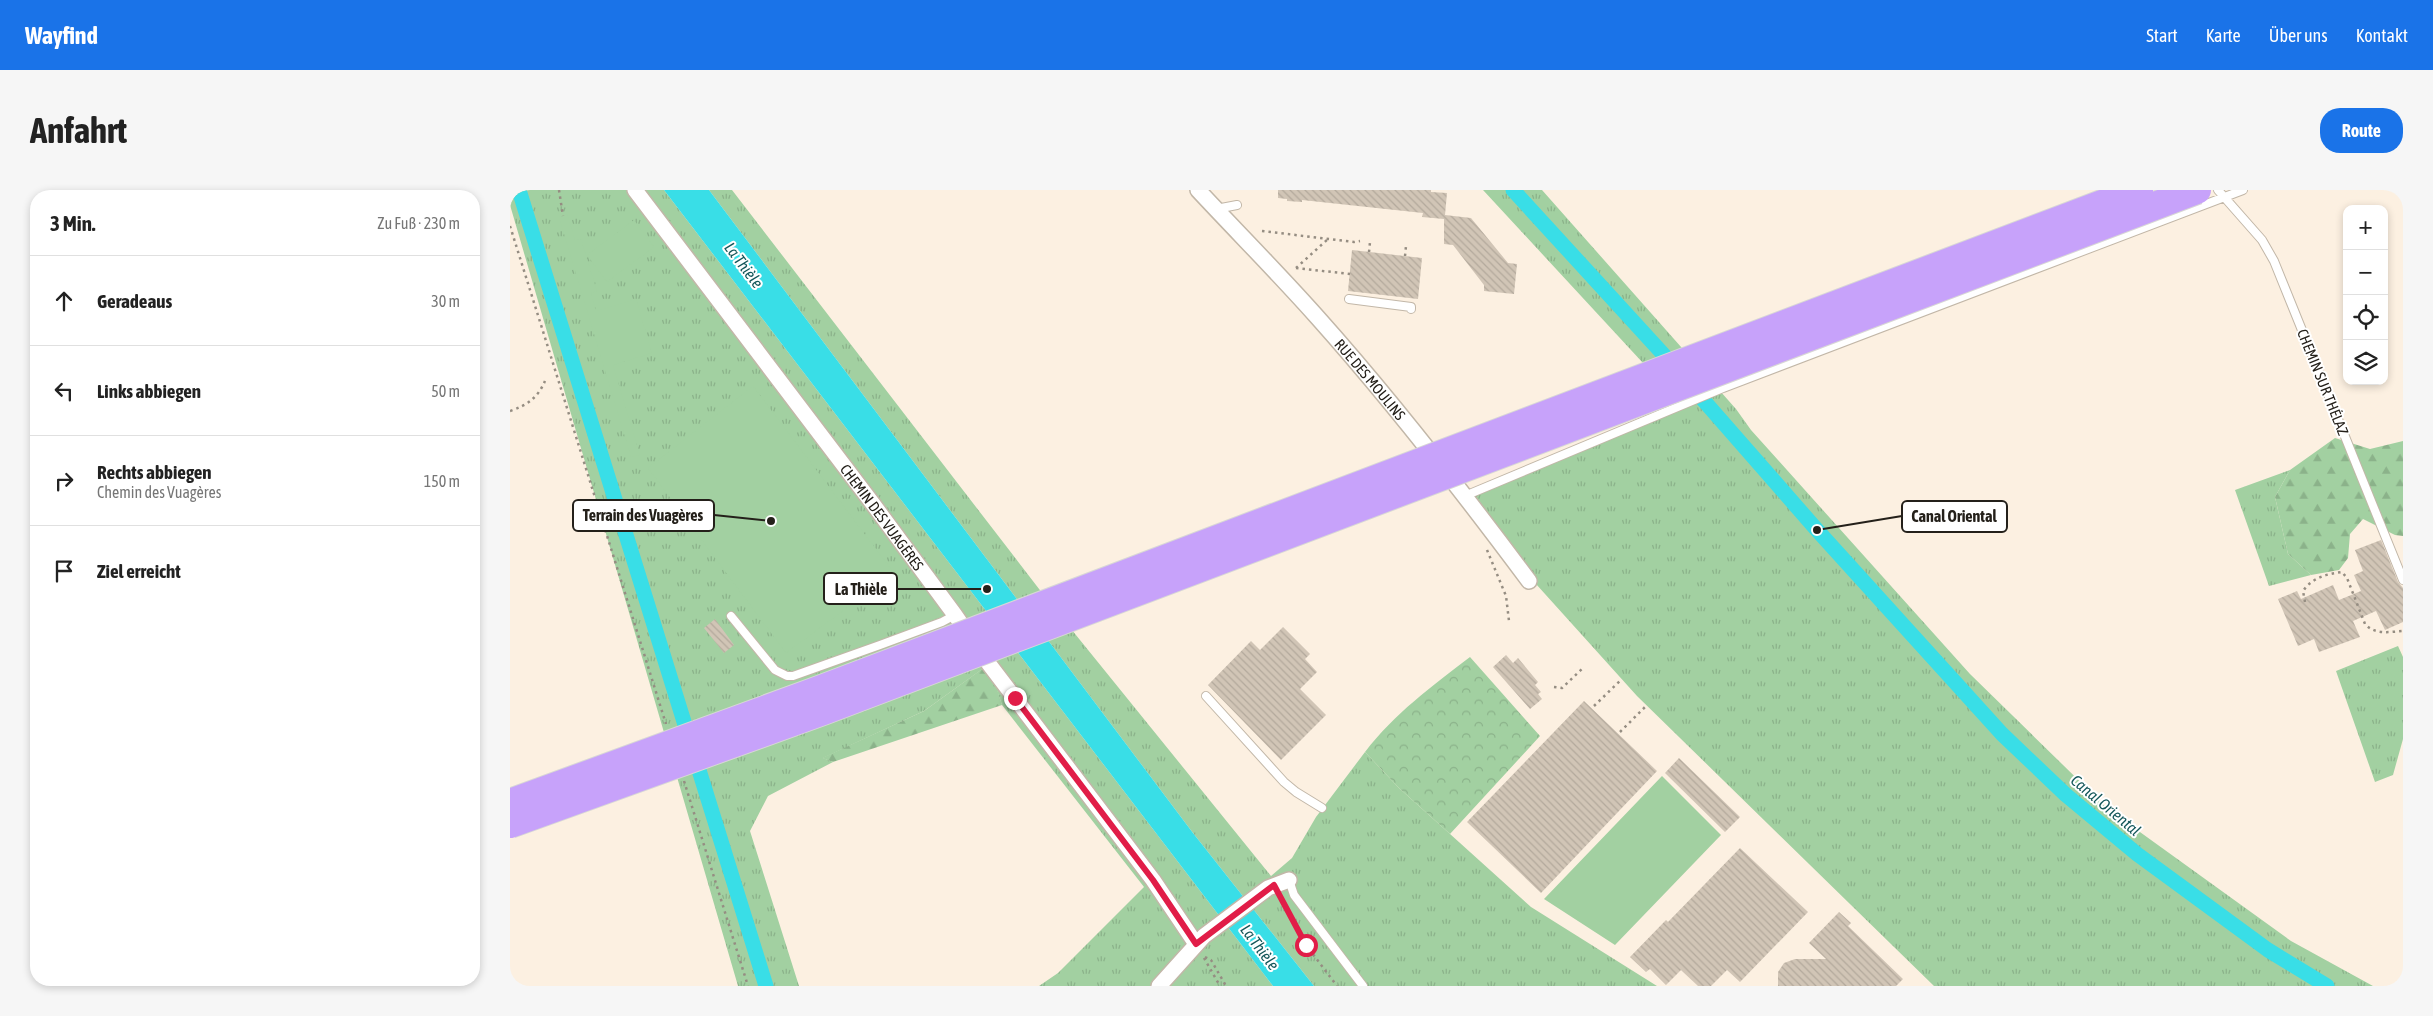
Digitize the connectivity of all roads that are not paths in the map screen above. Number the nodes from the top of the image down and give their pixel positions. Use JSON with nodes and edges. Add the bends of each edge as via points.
{"nodes":[{"id":1,"x":635,"y":190,"type":"edge"},
{"id":2,"x":1198,"y":190,"type":"edge"},
{"id":3,"x":2139,"y":190,"type":"edge"},
{"id":4,"x":2197,"y":190,"type":"edge"},
{"id":5,"x":2218,"y":190,"type":"edge"},
{"id":6,"x":2243,"y":190,"type":"edge"},
{"id":7,"x":2224,"y":197,"type":"junction"},
{"id":8,"x":1237,"y":205,"type":"dead end"},
{"id":9,"x":1216,"y":209,"type":"junction"},
{"id":10,"x":1349,"y":299,"type":"dead end"},
{"id":11,"x":1411,"y":309,"type":"dead end"},
{"id":12,"x":1466,"y":495,"type":"junction"},
{"id":13,"x":2403,"y":580,"type":"edge"},
{"id":14,"x":1529,"y":581,"type":"dead end"},
{"id":15,"x":955,"y":615,"type":"junction"},
{"id":16,"x":731,"y":616,"type":"dead end"},
{"id":17,"x":1206,"y":696,"type":"dead end"},
{"id":18,"x":510,"y":803,"type":"edge"},
{"id":19,"x":1322,"y":808,"type":"dead end"},
{"id":20,"x":510,"y":824,"type":"edge"},
{"id":21,"x":1277,"y":884,"type":"joint"},
{"id":22,"x":1201,"y":945,"type":"junction"},
{"id":23,"x":1158,"y":986,"type":"edge"},
{"id":24,"x":1363,"y":986,"type":"edge"}],
"edges":[{"from":1,"to":15,"type":"street","name":"CHEMIN DES VUAGÈRES"},
{"from":2,"to":9,"type":"street","name":"RUE DES MOULINS"},
{"from":3,"to":18,"type":"highway","bridge":true,"via":[[847,680]]},
{"from":4,"to":20,"type":"highway","bridge":true,"via":[[859,697]]},
{"from":5,"to":7,"type":"lane","name":"CHEMIN SUR THÉLAZ"},
{"from":6,"to":7,"type":"lane"},
{"from":7,"to":12,"type":"lane","via":[[1723,388]]},
{"from":7,"to":13,"type":"lane","name":"CHEMIN SUR THÉLAZ","via":[[2262,240],[2274,261]]},
{"from":8,"to":9,"type":"lane"},
{"from":9,"to":12,"type":"street","name":"RUE DES MOULINS","via":[[1318,318]]},
{"from":10,"to":11,"type":"lane"},
{"from":12,"to":14,"type":"street","name":"RUE DES MOULINS"},
{"from":15,"to":16,"type":"lane","via":[[793,676],[775,670]]},
{"from":15,"to":22,"type":"street","name":"CHEMIN DES VUAGÈRES","via":[[988,664]]},
{"from":17,"to":19,"type":"lane","via":[[1284,782]]},
{"from":21,"to":22,"type":"street"},
{"from":21,"to":24,"type":"lane","via":[[1294,895]]},
{"from":22,"to":23,"type":"street"}]}
